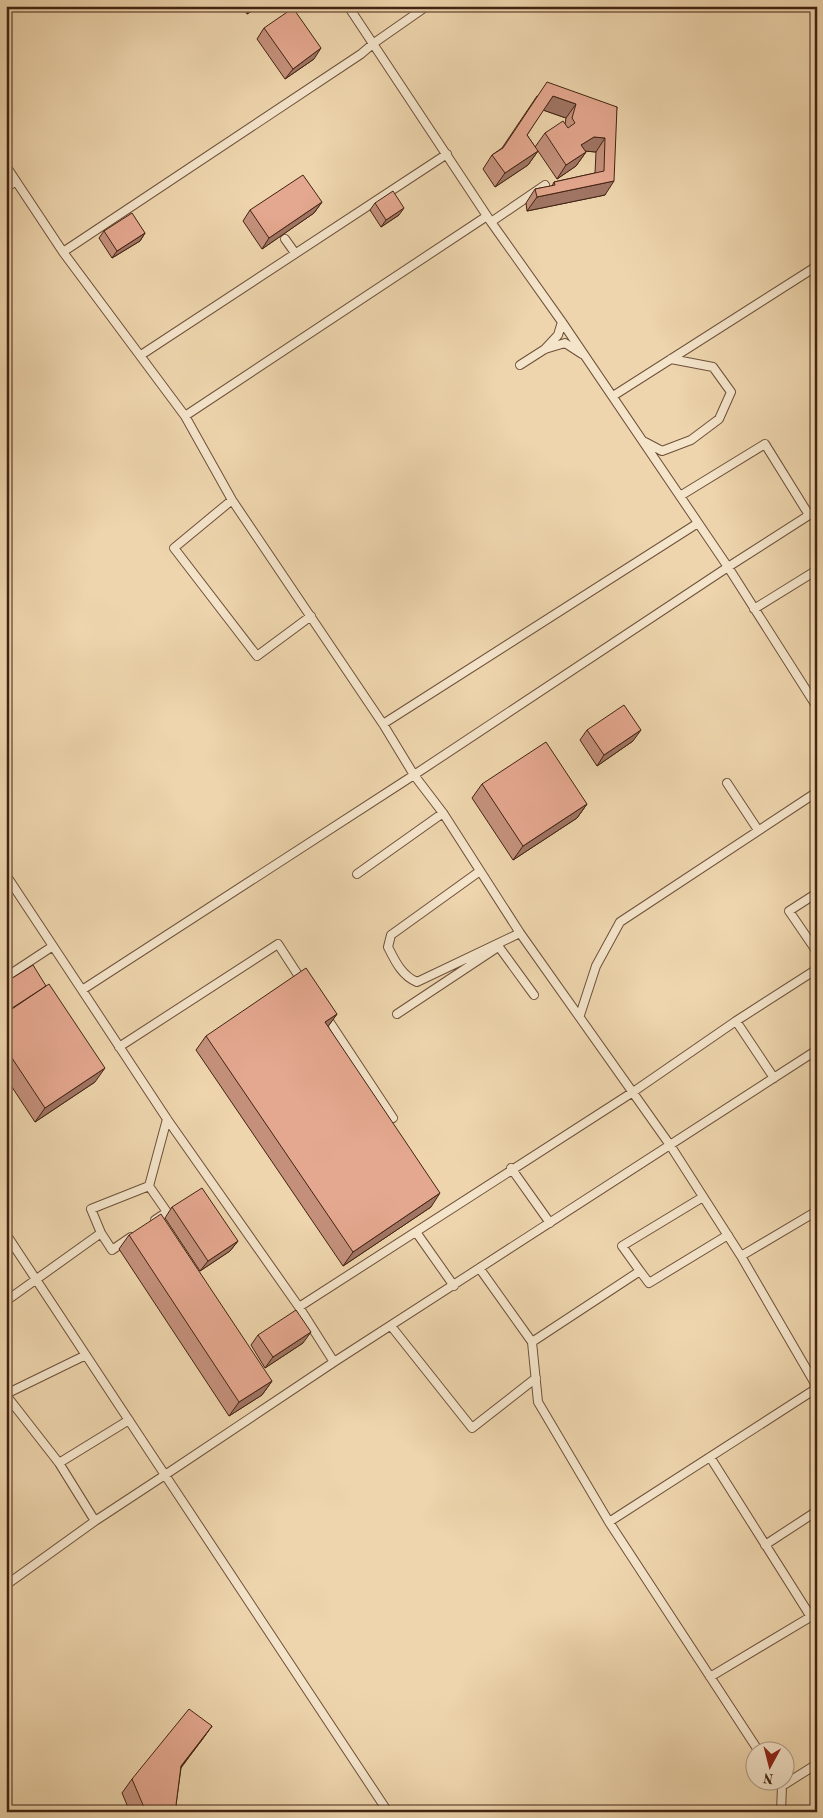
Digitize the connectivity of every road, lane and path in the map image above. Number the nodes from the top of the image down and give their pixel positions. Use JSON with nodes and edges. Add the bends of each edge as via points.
{"nodes":[{"id":1,"x":348,"y":6,"type":"edge"},
{"id":2,"x":427,"y":6,"type":"edge"},
{"id":3,"x":374,"y":43,"type":"junction"},
{"id":4,"x":447,"y":154,"type":"junction"},
{"id":5,"x":6,"y":166,"type":"edge"},
{"id":6,"x":16,"y":181,"type":"junction"},
{"id":7,"x":545,"y":185,"type":"edge"},
{"id":8,"x":6,"y":188,"type":"edge"},
{"id":9,"x":489,"y":219,"type":"junction"},
{"id":10,"x":285,"y":239,"type":"edge"},
{"id":11,"x":63,"y":252,"type":"junction"},
{"id":12,"x":295,"y":254,"type":"junction"},
{"id":13,"x":817,"y":266,"type":"edge"},
{"id":14,"x":562,"y":322,"type":"junction"},
{"id":15,"x":545,"y":349,"type":"junction"},
{"id":16,"x":141,"y":355,"type":"junction"},
{"id":17,"x":586,"y":357,"type":"junction"},
{"id":18,"x":671,"y":359,"type":"junction"},
{"id":19,"x":520,"y":365,"type":"dead end"},
{"id":20,"x":613,"y":396,"type":"junction"},
{"id":21,"x":185,"y":416,"type":"junction"},
{"id":22,"x":643,"y":442,"type":"junction"},
{"id":23,"x":680,"y":496,"type":"junction"},
{"id":24,"x":232,"y":500,"type":"junction"},
{"id":25,"x":817,"y":510,"type":"edge"},
{"id":26,"x":809,"y":515,"type":"junction"},
{"id":27,"x":698,"y":523,"type":"junction"},
{"id":28,"x":728,"y":567,"type":"junction"},
{"id":29,"x":817,"y":570,"type":"edge"},
{"id":30,"x":754,"y":609,"type":"junction"},
{"id":31,"x":311,"y":616,"type":"junction"},
{"id":32,"x":817,"y":708,"type":"edge"},
{"id":33,"x":383,"y":724,"type":"junction"},
{"id":34,"x":414,"y":775,"type":"junction"},
{"id":35,"x":727,"y":783,"type":"dead end"},
{"id":36,"x":817,"y":792,"type":"edge"},
{"id":37,"x":443,"y":813,"type":"junction"},
{"id":38,"x":758,"y":830,"type":"junction"},
{"id":39,"x":480,"y":871,"type":"junction"},
{"id":40,"x":357,"y":874,"type":"dead end"},
{"id":41,"x":6,"y":876,"type":"edge"},
{"id":42,"x":817,"y":893,"type":"edge"},
{"id":43,"x":520,"y":933,"type":"junction"},
{"id":44,"x":52,"y":946,"type":"junction"},
{"id":45,"x":499,"y":947,"type":"junction"},
{"id":46,"x":817,"y":952,"type":"edge"},
{"id":47,"x":817,"y":970,"type":"edge"},
{"id":48,"x":6,"y":977,"type":"edge"},
{"id":49,"x":305,"y":985,"type":"edge"},
{"id":50,"x":82,"y":990,"type":"junction"},
{"id":51,"x":534,"y":996,"type":"dead end"},
{"id":52,"x":322,"y":1010,"type":"edge"},
{"id":53,"x":397,"y":1014,"type":"dead end"},
{"id":54,"x":580,"y":1015,"type":"junction"},
{"id":55,"x":736,"y":1021,"type":"junction"},
{"id":56,"x":119,"y":1047,"type":"junction"},
{"id":57,"x":817,"y":1050,"type":"edge"},
{"id":58,"x":774,"y":1078,"type":"junction"},
{"id":59,"x":632,"y":1092,"type":"junction"},
{"id":60,"x":393,"y":1118,"type":"dead end"},
{"id":61,"x":167,"y":1119,"type":"junction"},
{"id":62,"x":670,"y":1145,"type":"junction"},
{"id":63,"x":511,"y":1168,"type":"junction"},
{"id":64,"x":148,"y":1186,"type":"junction"},
{"id":65,"x":703,"y":1197,"type":"junction"},
{"id":66,"x":817,"y":1211,"type":"edge"},
{"id":67,"x":151,"y":1223,"type":"edge"},
{"id":68,"x":550,"y":1223,"type":"junction"},
{"id":69,"x":416,"y":1232,"type":"junction"},
{"id":70,"x":101,"y":1233,"type":"junction"},
{"id":71,"x":6,"y":1234,"type":"edge"},
{"id":72,"x":135,"y":1234,"type":"edge"},
{"id":73,"x":728,"y":1235,"type":"junction"},
{"id":74,"x":741,"y":1256,"type":"junction"},
{"id":75,"x":480,"y":1269,"type":"junction"},
{"id":76,"x":640,"y":1270,"type":"junction"},
{"id":77,"x":36,"y":1280,"type":"junction"},
{"id":78,"x":454,"y":1286,"type":"junction"},
{"id":79,"x":6,"y":1302,"type":"edge"},
{"id":80,"x":299,"y":1307,"type":"junction"},
{"id":81,"x":391,"y":1326,"type":"junction"},
{"id":82,"x":532,"y":1342,"type":"junction"},
{"id":83,"x":86,"y":1355,"type":"junction"},
{"id":84,"x":334,"y":1362,"type":"junction"},
{"id":85,"x":536,"y":1378,"type":"junction"},
{"id":86,"x":817,"y":1387,"type":"edge"},
{"id":87,"x":6,"y":1395,"type":"edge"},
{"id":88,"x":129,"y":1420,"type":"junction"},
{"id":89,"x":710,"y":1457,"type":"junction"},
{"id":90,"x":59,"y":1463,"type":"junction"},
{"id":91,"x":165,"y":1474,"type":"junction"},
{"id":92,"x":817,"y":1511,"type":"edge"},
{"id":93,"x":96,"y":1521,"type":"junction"},
{"id":94,"x":609,"y":1522,"type":"junction"},
{"id":95,"x":765,"y":1545,"type":"junction"},
{"id":96,"x":6,"y":1585,"type":"edge"},
{"id":97,"x":814,"y":1615,"type":"edge"},
{"id":98,"x":710,"y":1677,"type":"junction"},
{"id":99,"x":751,"y":1740,"type":"edge"},
{"id":100,"x":817,"y":1764,"type":"edge"},
{"id":101,"x":796,"y":1775,"type":"edge"},
{"id":102,"x":780,"y":1790,"type":"edge"},
{"id":103,"x":388,"y":1812,"type":"edge"},
{"id":104,"x":781,"y":1812,"type":"edge"}],
"edges":[{"from":1,"to":3,"type":"lane"},
{"from":2,"to":3,"type":"lane"},
{"from":3,"to":4,"type":"lane"},
{"from":3,"to":11,"type":"lane"},
{"from":4,"to":9,"type":"lane"},
{"from":4,"to":12,"type":"lane"},
{"from":5,"to":6,"type":"lane"},
{"from":6,"to":8,"type":"lane"},
{"from":6,"to":11,"type":"lane"},
{"from":7,"to":9,"type":"lane"},
{"from":9,"to":14,"type":"lane"},
{"from":9,"to":21,"type":"lane"},
{"from":10,"to":12,"type":"lane"},
{"from":11,"to":16,"type":"lane"},
{"from":12,"to":16,"type":"lane"},
{"from":13,"to":18,"type":"lane"},
{"from":14,"to":15,"type":"lane","via":[[558,335]]},
{"from":14,"to":17,"type":"lane"},
{"from":15,"to":17,"type":"lane","via":[[565,343]]},
{"from":15,"to":19,"type":"lane"},
{"from":16,"to":21,"type":"lane"},
{"from":17,"to":20,"type":"lane"},
{"from":18,"to":20,"type":"lane"},
{"from":18,"to":22,"type":"lane","via":[[713,367],[731,392],[719,419],[691,440],[662,451]]},
{"from":20,"to":22,"type":"lane"},
{"from":21,"to":24,"type":"lane"},
{"from":22,"to":23,"type":"lane"},
{"from":23,"to":26,"type":"lane","via":[[765,444]]},
{"from":23,"to":27,"type":"lane"},
{"from":24,"to":31,"type":"lane"},
{"from":24,"to":31,"type":"lane","via":[[174,548],[256,656]]},
{"from":25,"to":26,"type":"lane"},
{"from":26,"to":28,"type":"lane"},
{"from":27,"to":28,"type":"lane"},
{"from":27,"to":33,"type":"lane"},
{"from":28,"to":30,"type":"lane"},
{"from":28,"to":34,"type":"lane"},
{"from":29,"to":30,"type":"lane"},
{"from":30,"to":32,"type":"lane"},
{"from":31,"to":33,"type":"lane"},
{"from":33,"to":34,"type":"lane"},
{"from":34,"to":37,"type":"lane"},
{"from":34,"to":50,"type":"lane"},
{"from":35,"to":38,"type":"lane"},
{"from":36,"to":38,"type":"lane"},
{"from":37,"to":39,"type":"lane"},
{"from":37,"to":40,"type":"lane"},
{"from":38,"to":54,"type":"lane","via":[[620,922],[596,966]]},
{"from":39,"to":43,"type":"lane"},
{"from":39,"to":43,"type":"lane","via":[[391,935],[388,947],[396,962],[408,978],[417,982]]},
{"from":41,"to":44,"type":"lane"},
{"from":42,"to":46,"type":"lane","via":[[789,911]]},
{"from":43,"to":45,"type":"lane"},
{"from":43,"to":54,"type":"lane"},
{"from":44,"to":48,"type":"lane"},
{"from":44,"to":50,"type":"lane"},
{"from":45,"to":51,"type":"lane"},
{"from":45,"to":53,"type":"lane"},
{"from":47,"to":55,"type":"lane"},
{"from":49,"to":56,"type":"lane","via":[[278,944]]},
{"from":50,"to":56,"type":"lane"},
{"from":52,"to":60,"type":"lane"},
{"from":54,"to":59,"type":"lane"},
{"from":55,"to":58,"type":"lane"},
{"from":55,"to":59,"type":"lane"},
{"from":56,"to":61,"type":"lane"},
{"from":57,"to":58,"type":"lane"},
{"from":58,"to":62,"type":"lane"},
{"from":59,"to":62,"type":"lane"},
{"from":59,"to":63,"type":"lane"},
{"from":61,"to":64,"type":"lane"},
{"from":61,"to":80,"type":"lane"},
{"from":62,"to":65,"type":"lane"},
{"from":62,"to":68,"type":"lane"},
{"from":63,"to":68,"type":"lane"},
{"from":63,"to":69,"type":"lane"},
{"from":64,"to":67,"type":"lane","via":[[167,1212]]},
{"from":64,"to":70,"type":"lane","via":[[91,1209]]},
{"from":65,"to":73,"type":"lane"},
{"from":65,"to":76,"type":"lane","via":[[622,1246]]},
{"from":66,"to":74,"type":"lane"},
{"from":68,"to":75,"type":"lane"},
{"from":69,"to":78,"type":"lane"},
{"from":69,"to":80,"type":"lane"},
{"from":70,"to":72,"type":"lane","via":[[112,1250]]},
{"from":70,"to":77,"type":"lane"},
{"from":71,"to":77,"type":"lane"},
{"from":73,"to":74,"type":"lane"},
{"from":73,"to":76,"type":"lane","via":[[649,1284]]},
{"from":74,"to":86,"type":"lane"},
{"from":75,"to":78,"type":"lane"},
{"from":75,"to":82,"type":"lane"},
{"from":76,"to":82,"type":"lane"},
{"from":77,"to":79,"type":"lane"},
{"from":77,"to":83,"type":"lane"},
{"from":78,"to":81,"type":"lane"},
{"from":80,"to":84,"type":"lane"},
{"from":81,"to":84,"type":"lane"},
{"from":81,"to":85,"type":"lane","via":[[472,1428]]},
{"from":82,"to":85,"type":"lane"},
{"from":83,"to":87,"type":"lane"},
{"from":83,"to":88,"type":"lane"},
{"from":84,"to":91,"type":"lane"},
{"from":85,"to":94,"type":"lane","via":[[538,1402]]},
{"from":86,"to":89,"type":"lane"},
{"from":87,"to":90,"type":"lane"},
{"from":88,"to":90,"type":"lane"},
{"from":88,"to":91,"type":"lane"},
{"from":89,"to":94,"type":"lane"},
{"from":89,"to":95,"type":"lane"},
{"from":90,"to":93,"type":"lane"},
{"from":91,"to":93,"type":"lane"},
{"from":91,"to":103,"type":"lane"},
{"from":92,"to":95,"type":"lane"},
{"from":93,"to":96,"type":"lane"},
{"from":94,"to":98,"type":"lane"},
{"from":95,"to":97,"type":"lane"},
{"from":97,"to":98,"type":"lane"},
{"from":98,"to":99,"type":"lane"},
{"from":100,"to":101,"type":"lane"},
{"from":102,"to":104,"type":"lane"}]}
